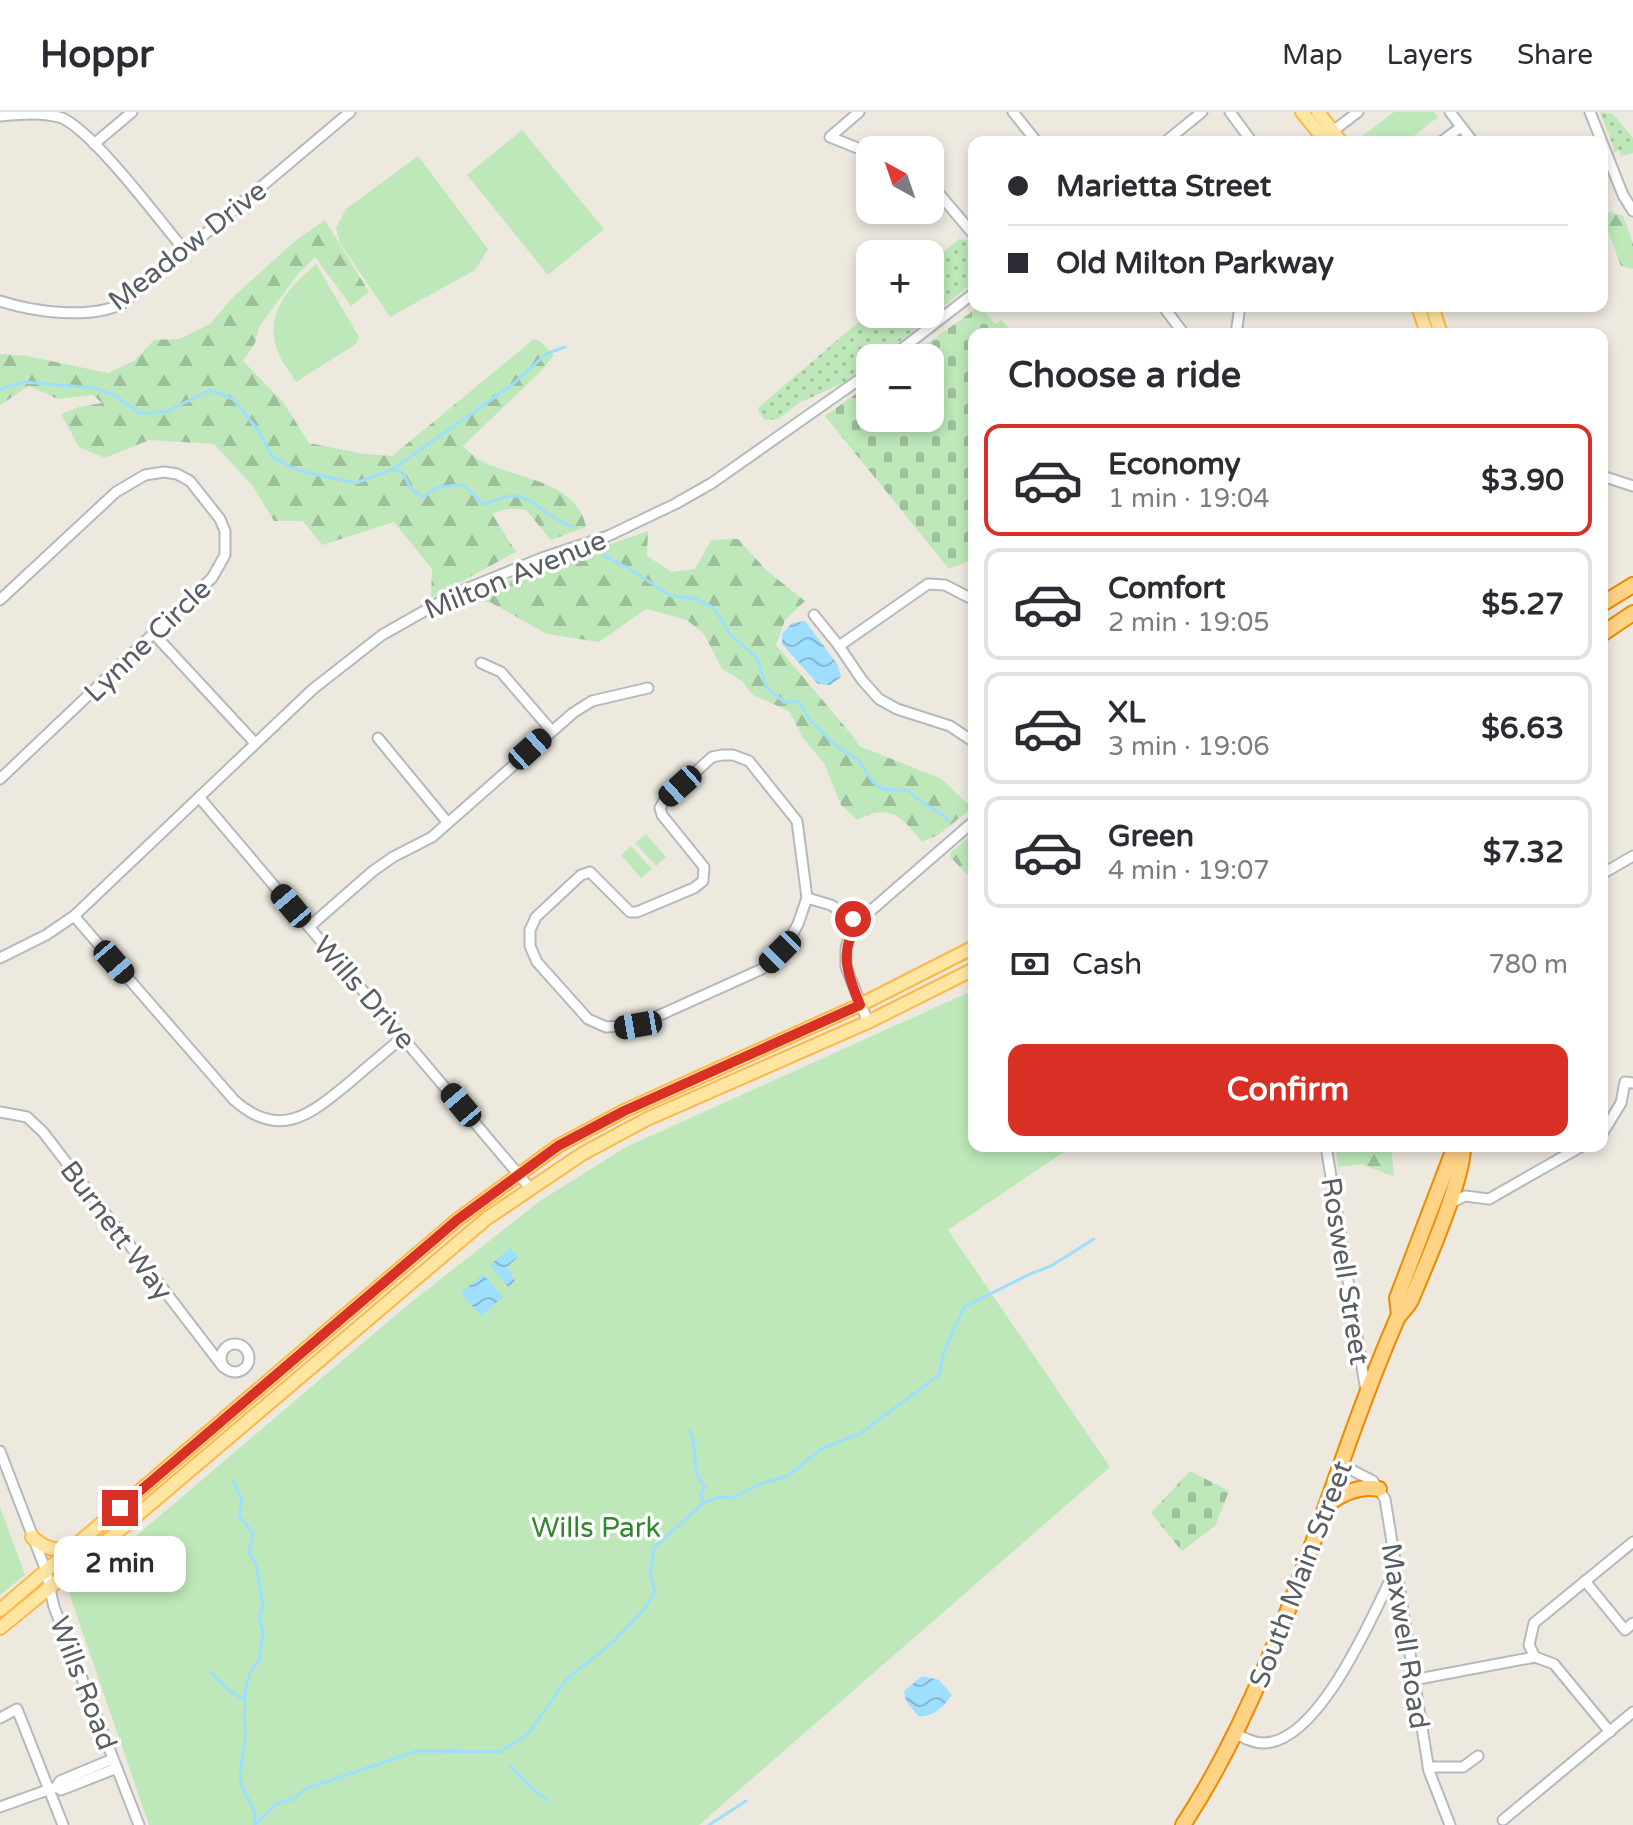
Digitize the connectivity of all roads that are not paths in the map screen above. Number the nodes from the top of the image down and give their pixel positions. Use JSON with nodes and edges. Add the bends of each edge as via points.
{"nodes":[{"id":1,"x":132,"y":112,"type":"edge"},
{"id":2,"x":350,"y":112,"type":"edge"},
{"id":3,"x":859,"y":112,"type":"edge"},
{"id":4,"x":1013,"y":112,"type":"edge"},
{"id":5,"x":1205,"y":112,"type":"edge"},
{"id":6,"x":1230,"y":112,"type":"edge"},
{"id":7,"x":1302,"y":112,"type":"edge"},
{"id":8,"x":1318,"y":112,"type":"edge"},
{"id":9,"x":1358,"y":112,"type":"edge"},
{"id":10,"x":1450,"y":112,"type":"edge"},
{"id":11,"x":1590,"y":112,"type":"edge"},
{"id":12,"x":0,"y":116,"type":"edge"},
{"id":13,"x":1461,"y":127,"type":"junction"},
{"id":14,"x":1032,"y":136,"type":"edge"},
{"id":15,"x":1173,"y":136,"type":"edge"},
{"id":16,"x":1248,"y":136,"type":"edge"},
{"id":17,"x":1331,"y":136,"type":"edge"},
{"id":18,"x":1332,"y":136,"type":"edge"},
{"id":19,"x":1335,"y":136,"type":"edge"},
{"id":20,"x":1449,"y":136,"type":"edge"},
{"id":21,"x":1468,"y":136,"type":"edge"},
{"id":22,"x":1600,"y":136,"type":"edge"},
{"id":23,"x":94,"y":144,"type":"junction"},
{"id":24,"x":856,"y":147,"type":"edge"},
{"id":25,"x":1608,"y":157,"type":"edge"},
{"id":26,"x":944,"y":200,"type":"edge"},
{"id":27,"x":1633,"y":211,"type":"edge"},
{"id":28,"x":968,"y":228,"type":"edge"},
{"id":29,"x":185,"y":251,"type":"junction"},
{"id":30,"x":968,"y":298,"type":"edge"},
{"id":31,"x":0,"y":301,"type":"edge"},
{"id":32,"x":908,"y":344,"type":"edge"},
{"id":33,"x":856,"y":382,"type":"edge"},
{"id":34,"x":1608,"y":478,"type":"edge"},
{"id":35,"x":1633,"y":486,"type":"edge"},
{"id":36,"x":1633,"y":585,"type":"edge"},
{"id":37,"x":968,"y":597,"type":"edge"},
{"id":38,"x":0,"y":600,"type":"edge"},
{"id":39,"x":1608,"y":600,"type":"edge"},
{"id":40,"x":1633,"y":613,"type":"edge"},
{"id":41,"x":814,"y":615,"type":"dead end"},
{"id":42,"x":1608,"y":630,"type":"edge"},
{"id":43,"x":154,"y":634,"type":"junction"},
{"id":44,"x":839,"y":646,"type":"junction"},
{"id":45,"x":481,"y":663,"type":"dead end"},
{"id":46,"x":648,"y":688,"type":"dead end"},
{"id":47,"x":551,"y":730,"type":"junction"},
{"id":48,"x":378,"y":738,"type":"dead end"},
{"id":49,"x":968,"y":738,"type":"edge"},
{"id":50,"x":255,"y":743,"type":"junction"},
{"id":51,"x":0,"y":779,"type":"edge"},
{"id":52,"x":199,"y":797,"type":"junction"},
{"id":53,"x":448,"y":823,"type":"junction"},
{"id":54,"x":968,"y":826,"type":"edge"},
{"id":55,"x":1633,"y":856,"type":"edge"},
{"id":56,"x":1608,"y":871,"type":"edge"},
{"id":57,"x":807,"y":898,"type":"junction"},
{"id":58,"x":74,"y":916,"type":"junction"},
{"id":59,"x":858,"y":923,"type":"junction"},
{"id":60,"x":309,"y":927,"type":"junction"},
{"id":61,"x":968,"y":950,"type":"edge"},
{"id":62,"x":0,"y":958,"type":"edge"},
{"id":63,"x":968,"y":972,"type":"edge"},
{"id":64,"x":860,"y":1005,"type":"junction"},
{"id":65,"x":868,"y":1022,"type":"junction"},
{"id":66,"x":403,"y":1037,"type":"junction"},
{"id":67,"x":1633,"y":1083,"type":"edge"},
{"id":68,"x":0,"y":1112,"type":"edge"},
{"id":69,"x":1608,"y":1124,"type":"edge"},
{"id":70,"x":1327,"y":1152,"type":"edge"},
{"id":71,"x":1455,"y":1152,"type":"edge"},
{"id":72,"x":1463,"y":1152,"type":"edge"},
{"id":73,"x":1571,"y":1152,"type":"edge"},
{"id":74,"x":1461,"y":1169,"type":"junction"},
{"id":75,"x":518,"y":1174,"type":"junction"},
{"id":76,"x":530,"y":1188,"type":"junction"},
{"id":77,"x":1489,"y":1199,"type":"junction"},
{"id":78,"x":1447,"y":1207,"type":"junction"},
{"id":79,"x":1399,"y":1315,"type":"junction"},
{"id":80,"x":223,"y":1367,"type":"dead end"},
{"id":81,"x":1367,"y":1396,"type":"junction"},
{"id":82,"x":0,"y":1451,"type":"edge"},
{"id":83,"x":1342,"y":1465,"type":"junction"},
{"id":84,"x":1379,"y":1489,"type":"junction"},
{"id":85,"x":1327,"y":1504,"type":"junction"},
{"id":86,"x":32,"y":1537,"type":"junction"},
{"id":87,"x":1633,"y":1542,"type":"edge"},
{"id":88,"x":76,"y":1546,"type":"junction"},
{"id":89,"x":1395,"y":1570,"type":"junction"},
{"id":90,"x":46,"y":1571,"type":"junction"},
{"id":91,"x":1585,"y":1581,"type":"junction"},
{"id":92,"x":48,"y":1587,"type":"junction"},
{"id":93,"x":0,"y":1610,"type":"edge"},
{"id":94,"x":1633,"y":1623,"type":"edge"},
{"id":95,"x":0,"y":1628,"type":"edge"},
{"id":96,"x":1535,"y":1657,"type":"junction"},
{"id":97,"x":1413,"y":1680,"type":"junction"},
{"id":98,"x":1633,"y":1712,"type":"edge"},
{"id":99,"x":0,"y":1718,"type":"edge"},
{"id":100,"x":1610,"y":1732,"type":"junction"},
{"id":101,"x":1235,"y":1733,"type":"junction"},
{"id":102,"x":1478,"y":1756,"type":"dead end"},
{"id":103,"x":115,"y":1764,"type":"junction"},
{"id":104,"x":1428,"y":1767,"type":"junction"},
{"id":105,"x":52,"y":1788,"type":"junction"},
{"id":106,"x":0,"y":1807,"type":"edge"},
{"id":107,"x":1503,"y":1820,"type":"dead end"},
{"id":108,"x":63,"y":1825,"type":"edge"},
{"id":109,"x":139,"y":1825,"type":"edge"},
{"id":110,"x":1183,"y":1825,"type":"edge"},
{"id":111,"x":1450,"y":1825,"type":"edge"}],
"edges":[{"from":1,"to":23,"type":"street"},
{"from":2,"to":29,"type":"street","name":"Meadow Drive"},
{"from":3,"to":24,"type":"street","via":[[830,137]]},
{"from":4,"to":14,"type":"street"},
{"from":5,"to":15,"type":"street"},
{"from":6,"to":16,"type":"street"},
{"from":7,"to":17,"type":"main road"},
{"from":8,"to":18,"type":"main road"},
{"from":9,"to":19,"type":"street"},
{"from":10,"to":13,"type":"street"},
{"from":11,"to":22,"type":"street"},
{"from":12,"to":23,"type":"street","via":[[59,117]]},
{"from":13,"to":20,"type":"street"},
{"from":13,"to":21,"type":"street"},
{"from":23,"to":29,"type":"street"},
{"from":25,"to":27,"type":"street"},
{"from":26,"to":28,"type":"street"},
{"from":29,"to":31,"type":"street","name":"Meadow Drive","via":[[109,311],[26,308]]},
{"from":30,"to":32,"type":"street"},
{"from":33,"to":50,"type":"street","name":"Milton Avenue","via":[[675,504],[608,536],[492,577],[408,619],[343,664]]},
{"from":34,"to":35,"type":"street"},
{"from":36,"to":39,"type":"highway"},
{"from":37,"to":44,"type":"street","via":[[945,585],[928,584]]},
{"from":38,"to":43,"type":"street","name":"Lynne Circle","via":[[127,483],[145,475],[177,474],[196,487],[220,519],[225,555],[212,578]]},
{"from":40,"to":42,"type":"highway"},
{"from":41,"to":44,"type":"street"},
{"from":43,"to":50,"type":"street"},
{"from":43,"to":51,"type":"street","name":"Lynne Circle"},
{"from":44,"to":49,"type":"street","via":[[879,699]]},
{"from":45,"to":47,"type":"street","via":[[501,672]]},
{"from":46,"to":47,"type":"street","via":[[592,701]]},
{"from":47,"to":53,"type":"street"},
{"from":48,"to":53,"type":"street"},
{"from":50,"to":52,"type":"street","name":"Milton Avenue"},
{"from":52,"to":58,"type":"street","name":"Milton Avenue"},
{"from":52,"to":60,"type":"street","name":"Wills Drive"},
{"from":53,"to":60,"type":"street","via":[[373,871]]},
{"from":54,"to":59,"type":"street"},
{"from":55,"to":56,"type":"street"},
{"from":57,"to":57,"type":"street","via":[[788,942],[762,969],[638,1025],[606,1027],[588,1019],[537,962],[530,946],[536,917],[581,875],[590,872],[630,912],[703,881],[699,860],[660,808],[712,757],[722,755],[749,761],[797,821]]},
{"from":57,"to":59,"type":"street","via":[[831,905]]},
{"from":58,"to":62,"type":"street","name":"Milton Avenue"},
{"from":58,"to":66,"type":"street","via":[[234,1100],[258,1117],[285,1121],[310,1113]]},
{"from":59,"to":64,"type":"street","via":[[846,960]]},
{"from":60,"to":66,"type":"street","name":"Wills Drive"},
{"from":61,"to":64,"type":"main road"},
{"from":63,"to":65,"type":"main road"},
{"from":64,"to":65,"type":"street"},
{"from":64,"to":75,"type":"main road","via":[[624,1111]]},
{"from":65,"to":76,"type":"main road","via":[[647,1119]]},
{"from":66,"to":75,"type":"street","name":"Wills Drive"},
{"from":67,"to":69,"type":"street","via":[[1625,1082],[1621,1103]]},
{"from":68,"to":80,"type":"street","name":"Burnett Way","via":[[27,1117],[43,1132]]},
{"from":70,"to":81,"type":"street","name":"Roswell Street"},
{"from":71,"to":79,"type":"highway","name":"South Main Street","via":[[1397,1298]]},
{"from":72,"to":74,"type":"highway","name":"South Main Street"},
{"from":73,"to":77,"type":"street"},
{"from":74,"to":77,"type":"street","via":[[1468,1190]]},
{"from":74,"to":78,"type":"highway","name":"South Main Street"},
{"from":75,"to":76,"type":"street","name":"Wills Drive"},
{"from":75,"to":88,"type":"main road","via":[[457,1220]]},
{"from":76,"to":92,"type":"main road","via":[[486,1219]]},
{"from":77,"to":78,"type":"street","via":[[1465,1196]]},
{"from":78,"to":79,"type":"highway","name":"South Main Street","via":[[1409,1304]]},
{"from":79,"to":81,"type":"highway","name":"South Main Street"},
{"from":81,"to":83,"type":"highway","name":"South Main Street"},
{"from":82,"to":86,"type":"street","name":"Wills Road"},
{"from":83,"to":84,"type":"street"},
{"from":83,"to":85,"type":"highway","name":"South Main Street"},
{"from":84,"to":85,"type":"highway","via":[[1353,1491]]},
{"from":84,"to":89,"type":"street","name":"Maxwell Road"},
{"from":85,"to":101,"type":"highway","name":"South Main Street"},
{"from":86,"to":88,"type":"main road","via":[[47,1548]]},
{"from":86,"to":90,"type":"street","name":"Wills Road"},
{"from":87,"to":91,"type":"street"},
{"from":88,"to":90,"type":"main road"},
{"from":89,"to":97,"type":"street","name":"Maxwell Road"},
{"from":89,"to":101,"type":"street","via":[[1341,1676],[1312,1714],[1285,1738],[1265,1743]]},
{"from":90,"to":92,"type":"street","name":"Wills Road"},
{"from":90,"to":93,"type":"main road"},
{"from":91,"to":94,"type":"street","via":[[1625,1630]]},
{"from":91,"to":96,"type":"street","via":[[1534,1623],[1529,1645]]},
{"from":92,"to":95,"type":"main road"},
{"from":92,"to":103,"type":"street","name":"Wills Road"},
{"from":96,"to":97,"type":"street"},
{"from":96,"to":100,"type":"street","via":[[1554,1664]]},
{"from":97,"to":104,"type":"street","name":"Maxwell Road"},
{"from":98,"to":100,"type":"street"},
{"from":99,"to":105,"type":"street","via":[[17,1709]]},
{"from":100,"to":107,"type":"street"},
{"from":101,"to":110,"type":"highway","name":"South Main Street"},
{"from":102,"to":104,"type":"street","via":[[1463,1767]]},
{"from":103,"to":105,"type":"street"},
{"from":103,"to":109,"type":"street","name":"Wills Road"},
{"from":104,"to":111,"type":"street","name":"Maxwell Road"},
{"from":105,"to":106,"type":"street"},
{"from":105,"to":108,"type":"street"}]}
